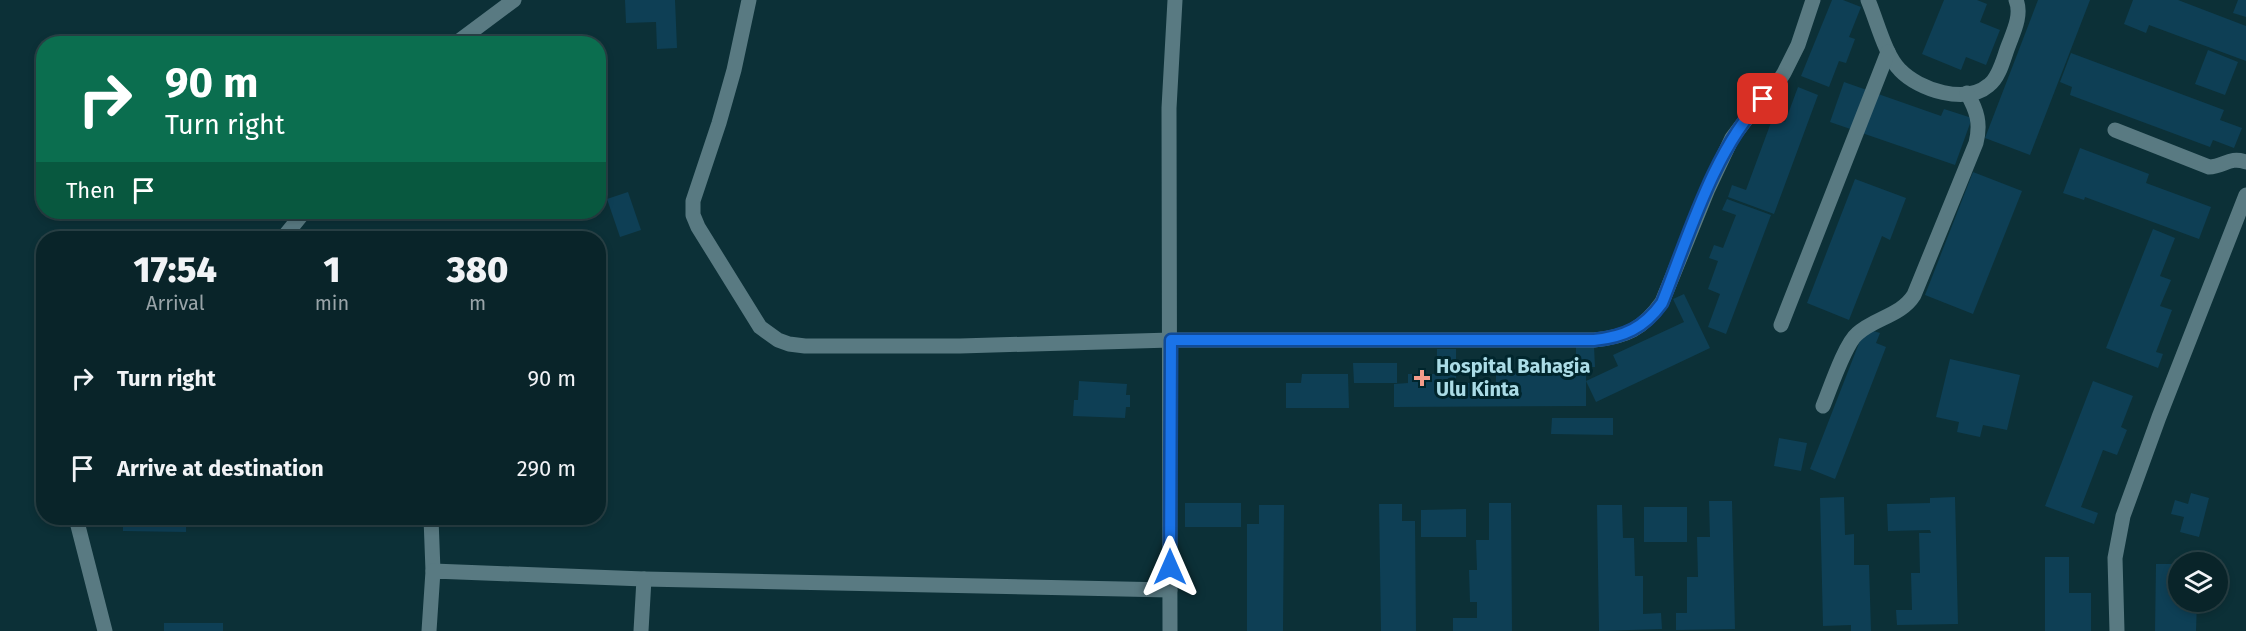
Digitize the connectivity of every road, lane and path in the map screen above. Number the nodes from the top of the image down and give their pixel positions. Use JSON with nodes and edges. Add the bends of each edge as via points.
{"nodes":[{"id":1,"x":514,"y":0,"type":"edge"},
{"id":2,"x":749,"y":0,"type":"edge"},
{"id":3,"x":1175,"y":0,"type":"edge"},
{"id":4,"x":1813,"y":0,"type":"edge"},
{"id":5,"x":1868,"y":0,"type":"edge"},
{"id":6,"x":2016,"y":0,"type":"edge"},
{"id":7,"x":466,"y":36,"type":"edge"},
{"id":8,"x":1887,"y":52,"type":"junction"},
{"id":9,"x":1967,"y":93,"type":"junction"},
{"id":10,"x":2115,"y":130,"type":"dead end"},
{"id":11,"x":2246,"y":162,"type":"edge"},
{"id":12,"x":2246,"y":195,"type":"edge"},
{"id":13,"x":298,"y":219,"type":"edge"},
{"id":14,"x":2241,"y":225,"type":"edge"},
{"id":15,"x":289,"y":231,"type":"edge"},
{"id":16,"x":1781,"y":325,"type":"dead end"},
{"id":17,"x":1171,"y":340,"type":"junction"},
{"id":18,"x":1823,"y":406,"type":"dead end"},
{"id":19,"x":78,"y":525,"type":"edge"},
{"id":20,"x":431,"y":525,"type":"edge"},
{"id":21,"x":432,"y":571,"type":"junction"},
{"id":22,"x":644,"y":579,"type":"junction"},
{"id":23,"x":1170,"y":590,"type":"junction"},
{"id":24,"x":105,"y":631,"type":"edge"},
{"id":25,"x":429,"y":631,"type":"edge"},
{"id":26,"x":641,"y":631,"type":"edge"},
{"id":27,"x":1170,"y":631,"type":"edge"},
{"id":28,"x":2117,"y":631,"type":"edge"}],
"edges":[{"from":1,"to":7,"type":"street"},
{"from":2,"to":17,"type":"street","via":[[734,70],[693,208],[698,227],[760,327],[769,335],[805,346]]},
{"from":3,"to":17,"type":"street","via":[[1169,108]]},
{"from":4,"to":17,"type":"street","via":[[1784,73],[1732,138],[1662,303],[1652,317],[1631,332],[1594,340]]},
{"from":5,"to":8,"type":"street"},
{"from":6,"to":9,"type":"street","via":[[2018,15],[1995,77],[1989,86]]},
{"from":8,"to":9,"type":"street","via":[[1917,84],[1940,92]]},
{"from":8,"to":16,"type":"street"},
{"from":9,"to":18,"type":"street","via":[[1979,121],[1976,143],[1914,295],[1899,310],[1855,335]]},
{"from":10,"to":11,"type":"street","via":[[2209,167],[2236,159]]},
{"from":12,"to":14,"type":"street"},
{"from":13,"to":15,"type":"street"},
{"from":14,"to":28,"type":"street","via":[[2159,417],[2123,516],[2115,558]]},
{"from":17,"to":23,"type":"street"},
{"from":19,"to":24,"type":"street"},
{"from":20,"to":21,"type":"street"},
{"from":21,"to":22,"type":"street"},
{"from":21,"to":25,"type":"street"},
{"from":22,"to":23,"type":"street"},
{"from":22,"to":26,"type":"street"},
{"from":23,"to":27,"type":"street"}]}
